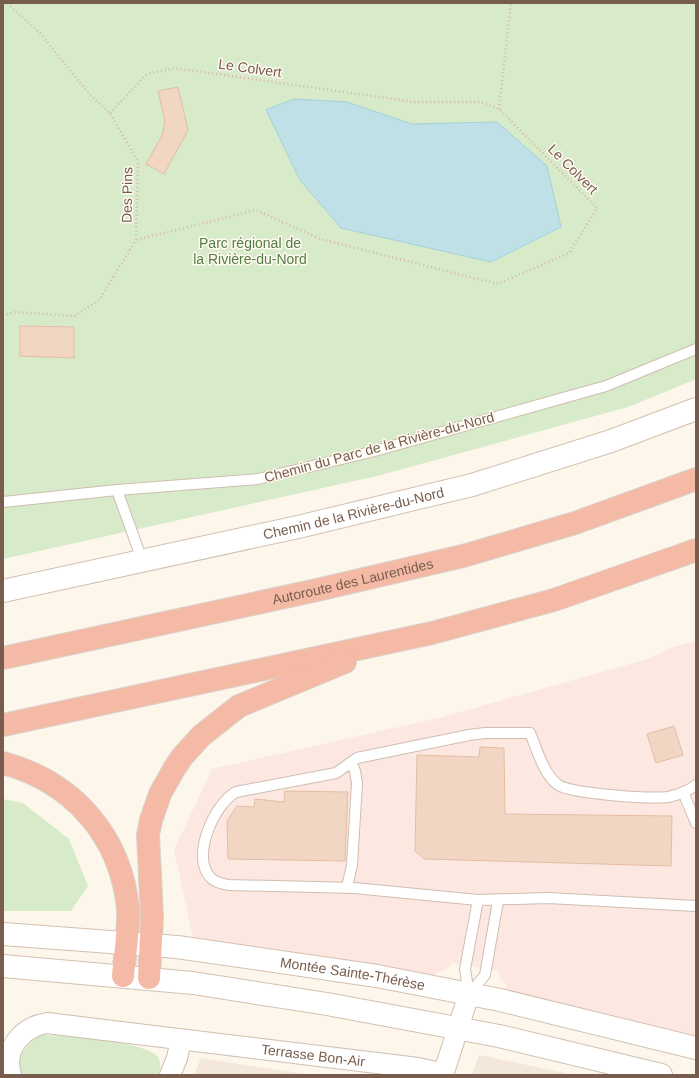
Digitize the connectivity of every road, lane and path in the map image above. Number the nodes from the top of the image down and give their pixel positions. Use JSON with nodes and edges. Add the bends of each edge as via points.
{"nodes":[{"id":1,"x":7,"y":3,"type":"edge"},
{"id":2,"x":511,"y":3,"type":"edge"},
{"id":3,"x":499,"y":109,"type":"junction"},
{"id":4,"x":110,"y":113,"type":"junction"},
{"id":5,"x":136,"y":240,"type":"junction"},
{"id":6,"x":3,"y":315,"type":"edge"},
{"id":7,"x":696,"y":349,"type":"edge"},
{"id":8,"x":696,"y":409,"type":"edge"},
{"id":9,"x":696,"y":479,"type":"edge"},
{"id":10,"x":117,"y":490,"type":"junction"},
{"id":11,"x":3,"y":502,"type":"edge"},
{"id":12,"x":696,"y":550,"type":"edge"},
{"id":13,"x":142,"y":560,"type":"junction"},
{"id":14,"x":3,"y":591,"type":"edge"},
{"id":15,"x":396,"y":641,"type":"junction"},
{"id":16,"x":3,"y":658,"type":"edge"},
{"id":17,"x":3,"y":725,"type":"edge"},
{"id":18,"x":351,"y":762,"type":"junction"},
{"id":19,"x":3,"y":763,"type":"edge"},
{"id":20,"x":696,"y":785,"type":"edge"},
{"id":21,"x":683,"y":792,"type":"junction"},
{"id":22,"x":696,"y":823,"type":"edge"},
{"id":23,"x":347,"y":888,"type":"junction"},
{"id":24,"x":478,"y":900,"type":"junction"},
{"id":25,"x":498,"y":901,"type":"junction"},
{"id":26,"x":696,"y":906,"type":"edge"},
{"id":27,"x":3,"y":934,"type":"edge"},
{"id":28,"x":126,"y":942,"type":"junction"},
{"id":29,"x":151,"y":945,"type":"junction"},
{"id":30,"x":3,"y":966,"type":"edge"},
{"id":31,"x":123,"y":976,"type":"junction"},
{"id":32,"x":148,"y":978,"type":"junction"},
{"id":33,"x":469,"y":994,"type":"junction"},
{"id":34,"x":459,"y":1029,"type":"junction"},
{"id":35,"x":181,"y":1040,"type":"junction"},
{"id":36,"x":696,"y":1048,"type":"edge"},
{"id":37,"x":444,"y":1074,"type":"edge"},
{"id":38,"x":657,"y":1074,"type":"edge"},
{"id":39,"x":11,"y":1075,"type":"edge"},
{"id":40,"x":170,"y":1075,"type":"edge"}],
"edges":[{"from":1,"to":4,"type":"path","name":"Des Pins","via":[[40,33],[90,95]]},
{"from":2,"to":3,"type":"path"},
{"from":3,"to":4,"type":"path","name":"Le Colvert","via":[[481,102],[415,102],[174,68],[147,74]]},
{"from":3,"to":5,"type":"path","name":"Le Colvert","via":[[597,208],[569,253],[498,284],[320,239],[256,210]]},
{"from":4,"to":5,"type":"path","name":"Des Pins","via":[[138,162]]},
{"from":5,"to":6,"type":"path","name":"Des Pins","via":[[100,300],[74,316],[16,312]]},
{"from":7,"to":10,"type":"lane","name":"Chemin du Parc de la Rivière-du-Nord","via":[[606,386],[371,452],[258,479]]},
{"from":8,"to":13,"type":"street","name":"Chemin de la Rivière-du-Nord","via":[[611,441],[472,485],[354,514]]},
{"from":9,"to":16,"type":"highway","name":"Autoroute des Laurentides","via":[[575,523],[456,558]]},
{"from":10,"to":11,"type":"lane","name":"Chemin du Parc de la Rivière-du-Nord"},
{"from":10,"to":13,"type":"lane"},
{"from":12,"to":15,"type":"highway","via":[[554,600]]},
{"from":13,"to":14,"type":"street","name":"Chemin de la Rivière-du-Nord"},
{"from":15,"to":17,"type":"highway"},
{"from":15,"to":29,"type":"highway","via":[[239,706],[213,725],[182,757],[160,794],[148,835]]},
{"from":18,"to":21,"type":"lane","via":[[382,752],[485,732],[530,733],[547,772],[558,786],[576,791],[661,797]]},
{"from":18,"to":23,"type":"lane","via":[[356,771],[357,784],[352,865]]},
{"from":18,"to":23,"type":"lane","via":[[336,773],[248,788],[229,796],[216,813],[207,832],[204,857],[211,878],[221,883]]},
{"from":19,"to":28,"type":"highway","via":[[42,778],[65,793],[89,815],[108,842],[124,882],[128,911]]},
{"from":20,"to":21,"type":"lane"},
{"from":21,"to":22,"type":"lane"},
{"from":23,"to":24,"type":"lane"},
{"from":24,"to":25,"type":"lane"},
{"from":24,"to":33,"type":"lane","via":[[465,969]]},
{"from":25,"to":26,"type":"lane","via":[[548,898]]},
{"from":25,"to":33,"type":"lane","via":[[485,976]]},
{"from":27,"to":28,"type":"street","name":"Montée Sainte-Thérèse"},
{"from":28,"to":29,"type":"street","name":"Montée Sainte-Thérèse"},
{"from":28,"to":31,"type":"highway"},
{"from":29,"to":32,"type":"highway"},
{"from":29,"to":33,"type":"street","name":"Montée Sainte-Thérèse","via":[[338,970]]},
{"from":30,"to":31,"type":"street"},
{"from":31,"to":32,"type":"street"},
{"from":32,"to":34,"type":"street","via":[[319,1002]]},
{"from":33,"to":34,"type":"street"},
{"from":33,"to":36,"type":"street","name":"Montée Sainte-Thérèse"},
{"from":34,"to":37,"type":"street"},
{"from":34,"to":38,"type":"street","via":[[547,1046]]},
{"from":35,"to":37,"type":"street","name":"Terrasse Bon-Air","via":[[418,1068]]},
{"from":35,"to":39,"type":"street","name":"Terrasse Bon-Air","via":[[41,1024],[29,1029],[15,1042],[9,1060]]},
{"from":35,"to":40,"type":"street"}]}
